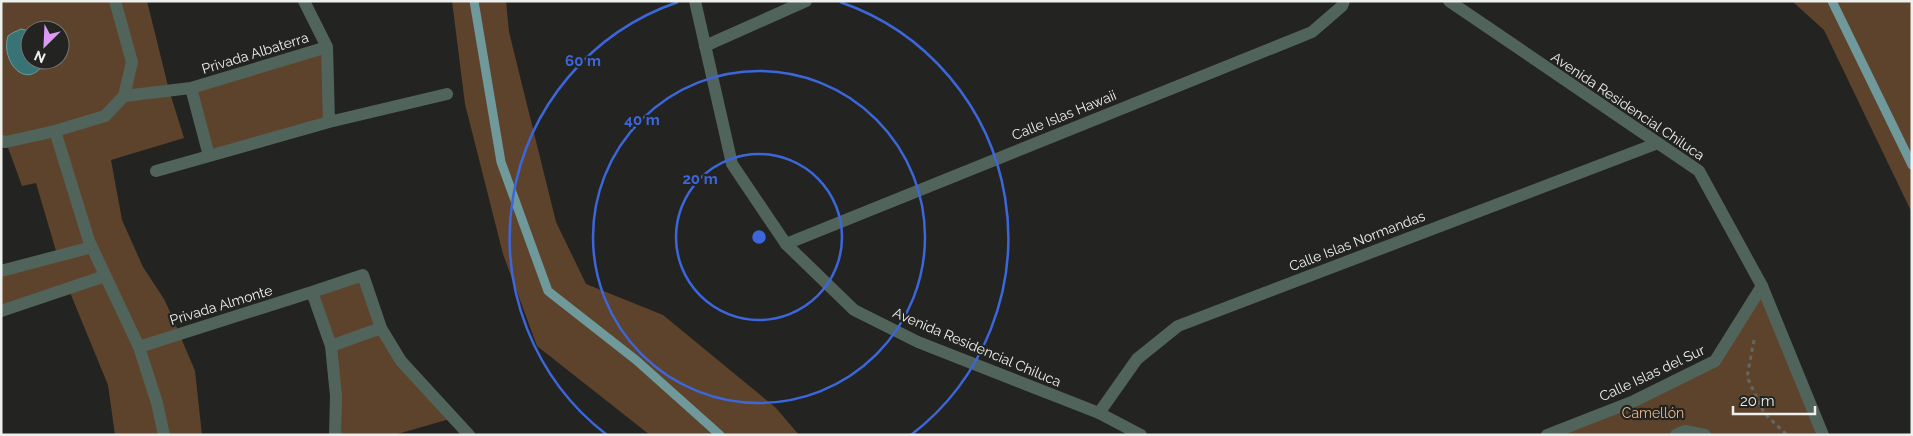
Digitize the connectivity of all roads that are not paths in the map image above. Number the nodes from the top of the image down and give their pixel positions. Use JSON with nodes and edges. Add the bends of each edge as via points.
{"nodes":[{"id":1,"x":115,"y":1,"type":"edge"},
{"id":2,"x":304,"y":1,"type":"edge"},
{"id":3,"x":695,"y":1,"type":"edge"},
{"id":4,"x":806,"y":1,"type":"edge"},
{"id":5,"x":1344,"y":1,"type":"edge"},
{"id":6,"x":1449,"y":1,"type":"edge"},
{"id":7,"x":705,"y":46,"type":"junction"},
{"id":8,"x":327,"y":47,"type":"junction"},
{"id":9,"x":191,"y":88,"type":"junction"},
{"id":10,"x":447,"y":94,"type":"dead end"},
{"id":11,"x":124,"y":96,"type":"junction"},
{"id":12,"x":329,"y":122,"type":"junction"},
{"id":13,"x":55,"y":131,"type":"junction"},
{"id":14,"x":1,"y":141,"type":"edge"},
{"id":15,"x":1658,"y":143,"type":"junction"},
{"id":16,"x":209,"y":156,"type":"junction"},
{"id":17,"x":156,"y":171,"type":"dead end"},
{"id":18,"x":786,"y":244,"type":"junction"},
{"id":19,"x":92,"y":247,"type":"junction"},
{"id":20,"x":1,"y":271,"type":"edge"},
{"id":21,"x":106,"y":276,"type":"junction"},
{"id":22,"x":1762,"y":286,"type":"junction"},
{"id":23,"x":312,"y":292,"type":"junction"},
{"id":24,"x":1,"y":310,"type":"edge"},
{"id":25,"x":381,"y":328,"type":"junction"},
{"id":26,"x":331,"y":346,"type":"junction"},
{"id":27,"x":139,"y":347,"type":"junction"},
{"id":28,"x":1099,"y":414,"type":"junction"},
{"id":29,"x":164,"y":435,"type":"edge"},
{"id":30,"x":334,"y":435,"type":"edge"},
{"id":31,"x":468,"y":435,"type":"edge"},
{"id":32,"x":1141,"y":435,"type":"edge"},
{"id":33,"x":1547,"y":435,"type":"edge"},
{"id":34,"x":1676,"y":435,"type":"edge"},
{"id":35,"x":1705,"y":435,"type":"edge"},
{"id":36,"x":1823,"y":435,"type":"edge"}],
"edges":[{"from":1,"to":11,"type":"street","via":[[132,62]]},
{"from":2,"to":8,"type":"street","name":"Privada Albaterra"},
{"from":3,"to":7,"type":"street","name":"Avenida Residencial Chiluca"},
{"from":4,"to":7,"type":"street"},
{"from":5,"to":18,"type":"street","name":"Calle Islas Hawaii","via":[[1312,32]]},
{"from":6,"to":15,"type":"street","name":"Avenida Residencial Chiluca"},
{"from":7,"to":18,"type":"street","name":"Avenida Residencial Chiluca","via":[[732,164]]},
{"from":8,"to":9,"type":"street","name":"Privada Albaterra"},
{"from":8,"to":12,"type":"street","name":"Privada Albaterra"},
{"from":9,"to":11,"type":"street","name":"Privada Albaterra"},
{"from":9,"to":16,"type":"street","name":"Privada Albaterra"},
{"from":10,"to":12,"type":"street"},
{"from":11,"to":13,"type":"street","via":[[105,116]]},
{"from":12,"to":16,"type":"street"},
{"from":13,"to":14,"type":"street"},
{"from":13,"to":19,"type":"street"},
{"from":15,"to":22,"type":"street","name":"Avenida Residencial Chiluca","via":[[1699,171]]},
{"from":15,"to":28,"type":"street","name":"Calle Islas Normandas","via":[[1178,326],[1137,359]]},
{"from":16,"to":17,"type":"street"},
{"from":18,"to":28,"type":"street","name":"Avenida Residencial Chiluca","via":[[854,310],[918,342]]},
{"from":19,"to":20,"type":"street"},
{"from":19,"to":21,"type":"street"},
{"from":21,"to":24,"type":"street"},
{"from":21,"to":27,"type":"street"},
{"from":22,"to":33,"type":"street","name":"Calle Islas del Sur","via":[[1715,361],[1634,401]]},
{"from":22,"to":36,"type":"street","name":"Avenida Residencial Chiluca"},
{"from":23,"to":25,"type":"street","name":"Privada Almonte","via":[[363,275]]},
{"from":23,"to":26,"type":"street"},
{"from":23,"to":27,"type":"street","name":"Privada Almonte"},
{"from":25,"to":26,"type":"street"},
{"from":25,"to":31,"type":"street","name":"Privada Almonte","via":[[400,360]]},
{"from":26,"to":30,"type":"street","via":[[336,396]]},
{"from":27,"to":29,"type":"street"},
{"from":28,"to":32,"type":"street","name":"Avenida Residencial Chiluca"},
{"from":34,"to":35,"type":"street","via":[[1685,431]]}]}
